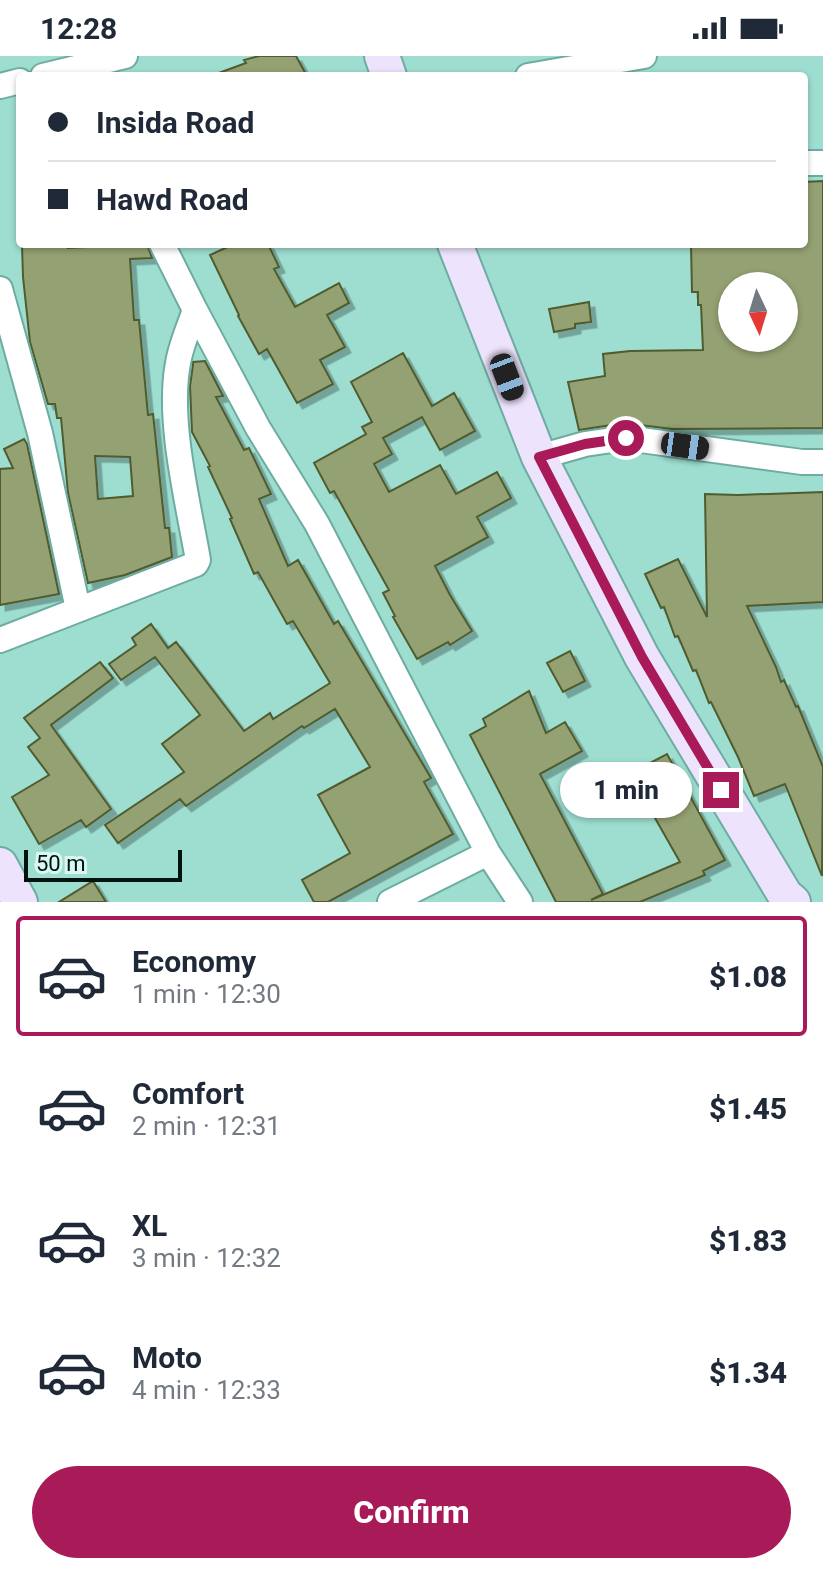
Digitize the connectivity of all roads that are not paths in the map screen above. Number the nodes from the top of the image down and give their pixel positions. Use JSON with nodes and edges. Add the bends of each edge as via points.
{"nodes":[{"id":1,"x":125,"y":56,"type":"edge"},
{"id":2,"x":644,"y":56,"type":"edge"},
{"id":3,"x":92,"y":71,"type":"edge"},
{"id":4,"x":573,"y":72,"type":"edge"},
{"id":5,"x":164,"y":248,"type":"edge"},
{"id":6,"x":457,"y":248,"type":"edge"},
{"id":7,"x":0,"y":289,"type":"edge"},
{"id":8,"x":195,"y":310,"type":"junction"},
{"id":9,"x":539,"y":457,"type":"junction"},
{"id":10,"x":823,"y":462,"type":"edge"},
{"id":11,"x":78,"y":609,"type":"junction"},
{"id":12,"x":0,"y":640,"type":"edge"},
{"id":13,"x":488,"y":853,"type":"junction"},
{"id":14,"x":0,"y":865,"type":"edge"},
{"id":15,"x":782,"y":900,"type":"edge"},
{"id":16,"x":20,"y":902,"type":"edge"},
{"id":17,"x":390,"y":902,"type":"edge"},
{"id":18,"x":520,"y":902,"type":"edge"}],
"edges":[{"from":1,"to":3,"type":"street"},
{"from":2,"to":4,"type":"street"},
{"from":5,"to":8,"type":"street"},
{"from":6,"to":9,"type":"main road"},
{"from":7,"to":11,"type":"street","via":[[40,433]]},
{"from":8,"to":11,"type":"street","via":[[175,390],[198,560]]},
{"from":8,"to":13,"type":"street","via":[[317,524]]},
{"from":9,"to":10,"type":"street","via":[[626,438]]},
{"from":9,"to":15,"type":"main road","via":[[642,657]]},
{"from":11,"to":12,"type":"street"},
{"from":13,"to":17,"type":"street"},
{"from":13,"to":18,"type":"street"},
{"from":14,"to":16,"type":"main road"}]}
